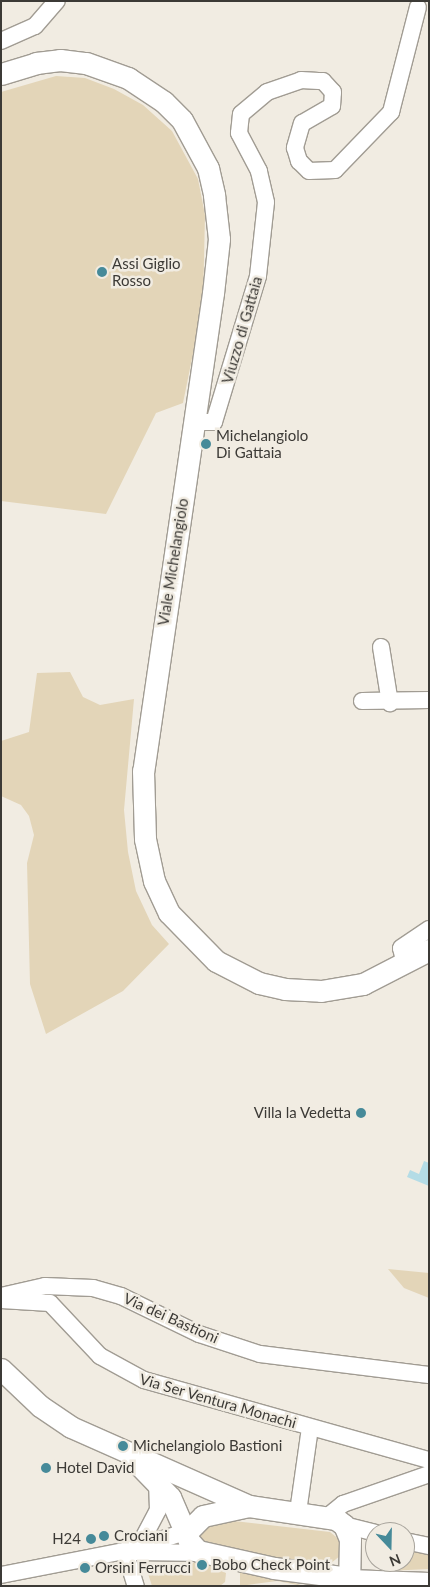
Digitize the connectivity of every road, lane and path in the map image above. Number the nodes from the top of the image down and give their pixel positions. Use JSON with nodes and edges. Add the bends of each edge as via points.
{"nodes":[{"id":1,"x":56,"y":1,"type":"edge"},
{"id":2,"x":418,"y":7,"type":"dead end"},
{"id":3,"x":1,"y":41,"type":"edge"},
{"id":4,"x":1,"y":74,"type":"edge"},
{"id":5,"x":195,"y":422,"type":"junction"},
{"id":6,"x":381,"y":647,"type":"dead end"},
{"id":7,"x":429,"y":700,"type":"edge"},
{"id":8,"x":362,"y":701,"type":"dead end"},
{"id":9,"x":390,"y":703,"type":"junction"},
{"id":10,"x":429,"y":929,"type":"edge"},
{"id":11,"x":429,"y":951,"type":"edge"},
{"id":12,"x":405,"y":964,"type":"junction"},
{"id":13,"x":1,"y":1296,"type":"edge"},
{"id":14,"x":1,"y":1300,"type":"edge"},
{"id":15,"x":1,"y":1369,"type":"edge"},
{"id":16,"x":429,"y":1375,"type":"edge"},
{"id":17,"x":310,"y":1428,"type":"junction"},
{"id":18,"x":128,"y":1455,"type":"junction"},
{"id":19,"x":429,"y":1460,"type":"edge"},
{"id":20,"x":429,"y":1474,"type":"edge"},
{"id":21,"x":157,"y":1482,"type":"junction"},
{"id":22,"x":248,"y":1506,"type":"junction"},
{"id":23,"x":298,"y":1512,"type":"junction"},
{"id":24,"x":335,"y":1521,"type":"junction"},
{"id":25,"x":365,"y":1530,"type":"edge"},
{"id":26,"x":188,"y":1531,"type":"junction"},
{"id":27,"x":415,"y":1542,"type":"edge"},
{"id":28,"x":429,"y":1546,"type":"edge"},
{"id":29,"x":132,"y":1549,"type":"junction"},
{"id":30,"x":205,"y":1554,"type":"junction"},
{"id":31,"x":301,"y":1572,"type":"junction"},
{"id":32,"x":1,"y":1575,"type":"edge"},
{"id":33,"x":349,"y":1582,"type":"edge"},
{"id":34,"x":418,"y":1583,"type":"edge"},
{"id":35,"x":136,"y":1586,"type":"edge"},
{"id":36,"x":317,"y":1586,"type":"edge"}],
"edges":[{"from":1,"to":3,"type":"street","via":[[34,26]]},
{"from":2,"to":5,"type":"street","name":"Viuzzo di Gattaia","via":[[391,112],[334,170],[309,171],[295,148],[302,123],[332,106],[333,92],[323,82],[301,80],[276,88],[251,102],[241,114],[239,133],[259,170],[266,202],[258,276],[214,422]]},
{"from":4,"to":5,"type":"main road","name":"Viale Michelangiolo","via":[[48,60],[86,62],[106,69],[164,102],[197,144],[214,195],[219,240]]},
{"from":5,"to":12,"type":"main road","name":"Viale Michelangiolo","via":[[143,770],[146,839],[154,881],[169,913],[190,939],[216,961],[259,983],[321,991],[363,984]]},
{"from":6,"to":9,"type":"street"},
{"from":7,"to":9,"type":"street"},
{"from":8,"to":9,"type":"street"},
{"from":10,"to":12,"type":"street","via":[[401,948]]},
{"from":11,"to":12,"type":"main road","name":"Viale Michelangiolo"},
{"from":13,"to":16,"type":"street","name":"Via dei Bastioni","via":[[45,1286],[93,1288],[121,1296],[199,1334],[260,1354]]},
{"from":14,"to":17,"type":"street","name":"Via Ser Ventura Monachi","via":[[50,1303],[100,1356],[136,1377]]},
{"from":15,"to":18,"type":"main road","via":[[56,1418]]},
{"from":17,"to":19,"type":"street","name":"Via Ser Ventura Monachi"},
{"from":17,"to":23,"type":"street"},
{"from":18,"to":21,"type":"main road"},
{"from":18,"to":22,"type":"main road"},
{"from":20,"to":24,"type":"street","via":[[343,1504]]},
{"from":21,"to":26,"type":"main road"},
{"from":21,"to":29,"type":"street","via":[[158,1510]]},
{"from":22,"to":23,"type":"main road"},
{"from":22,"to":26,"type":"main road","via":[[203,1516]]},
{"from":23,"to":24,"type":"main road"},
{"from":24,"to":25,"type":"street"},
{"from":24,"to":33,"type":"main road","via":[[351,1543]]},
{"from":26,"to":29,"type":"street"},
{"from":26,"to":30,"type":"main road","via":[[192,1545]]},
{"from":27,"to":28,"type":"street"},
{"from":29,"to":30,"type":"street"},
{"from":29,"to":32,"type":"street"},
{"from":29,"to":35,"type":"street"},
{"from":30,"to":31,"type":"main road"},
{"from":31,"to":33,"type":"main road"},
{"from":31,"to":36,"type":"main road"},
{"from":33,"to":34,"type":"street"}]}
